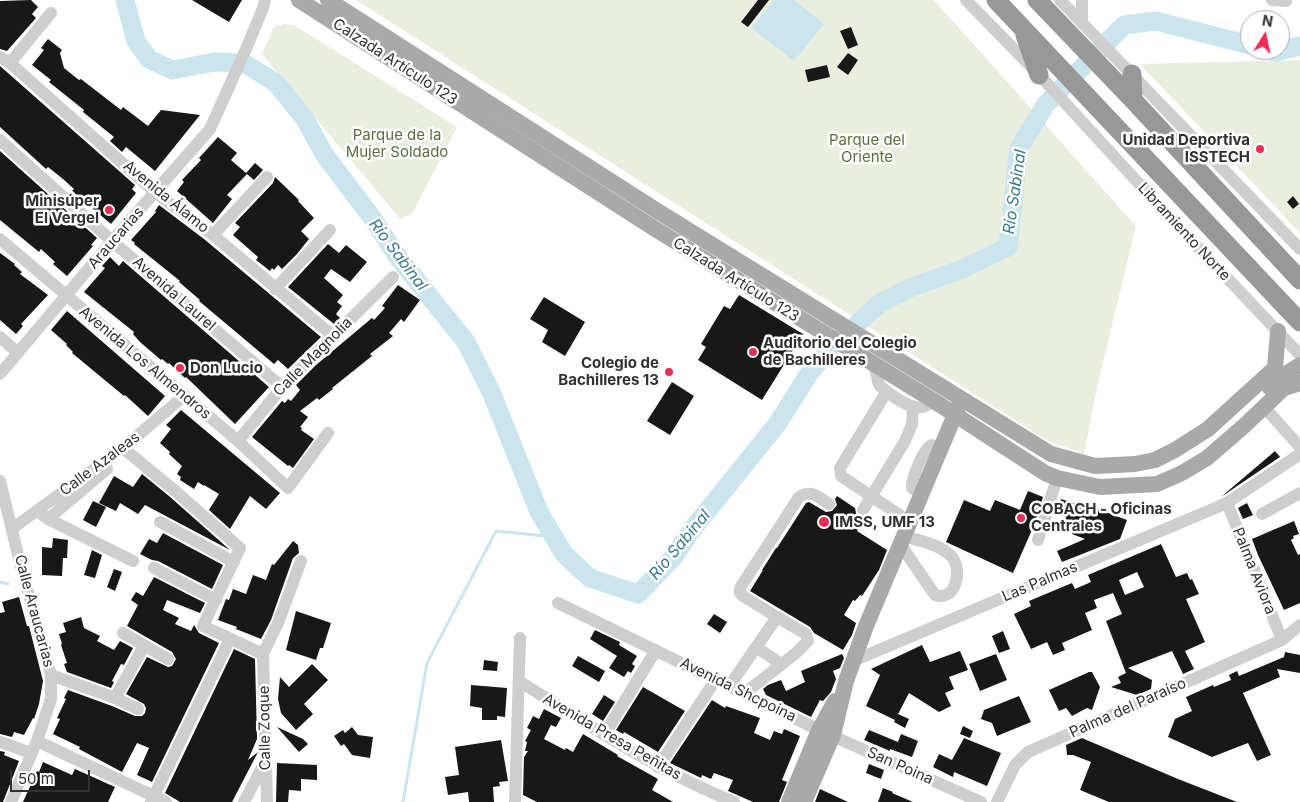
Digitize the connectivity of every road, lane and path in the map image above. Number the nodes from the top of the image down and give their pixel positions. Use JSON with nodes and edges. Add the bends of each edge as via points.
{"nodes":[{"id":1,"x":299,"y":0,"type":"edge"},
{"id":2,"x":328,"y":0,"type":"edge"},
{"id":3,"x":966,"y":0,"type":"edge"},
{"id":4,"x":996,"y":0,"type":"edge"},
{"id":5,"x":1038,"y":0,"type":"edge"},
{"id":6,"x":1061,"y":0,"type":"edge"},
{"id":7,"x":1082,"y":0,"type":"edge"},
{"id":8,"x":1272,"y":0,"type":"edge"},
{"id":9,"x":1286,"y":1,"type":"dead end"},
{"id":10,"x":266,"y":3,"type":"edge"},
{"id":11,"x":51,"y":13,"type":"dead end"},
{"id":12,"x":1023,"y":29,"type":"junction"},
{"id":13,"x":1081,"y":30,"type":"junction"},
{"id":14,"x":5,"y":60,"type":"edge"},
{"id":15,"x":1124,"y":73,"type":"junction"},
{"id":16,"x":1042,"y":78,"type":"junction"},
{"id":17,"x":0,"y":140,"type":"edge"},
{"id":18,"x":266,"y":177,"type":"dead end"},
{"id":19,"x":156,"y":192,"type":"junction"},
{"id":20,"x":330,"y":230,"type":"dead end"},
{"id":21,"x":213,"y":235,"type":"junction"},
{"id":22,"x":0,"y":239,"type":"edge"},
{"id":23,"x":112,"y":241,"type":"junction"},
{"id":24,"x":1300,"y":249,"type":"edge"},
{"id":25,"x":393,"y":276,"type":"dead end"},
{"id":26,"x":1300,"y":280,"type":"edge"},
{"id":27,"x":275,"y":289,"type":"junction"},
{"id":28,"x":66,"y":296,"type":"junction"},
{"id":29,"x":1300,"y":322,"type":"edge"},
{"id":30,"x":1278,"y":331,"type":"junction"},
{"id":31,"x":333,"y":336,"type":"junction"},
{"id":32,"x":0,"y":337,"type":"edge"},
{"id":33,"x":18,"y":353,"type":"junction"},
{"id":34,"x":1300,"y":355,"type":"edge"},
{"id":35,"x":875,"y":365,"type":"junction"},
{"id":36,"x":1300,"y":365,"type":"edge"},
{"id":37,"x":0,"y":374,"type":"edge"},
{"id":38,"x":1300,"y":383,"type":"edge"},
{"id":39,"x":282,"y":387,"type":"junction"},
{"id":40,"x":887,"y":391,"type":"junction"},
{"id":41,"x":184,"y":396,"type":"junction"},
{"id":42,"x":962,"y":398,"type":"junction"},
{"id":43,"x":934,"y":402,"type":"junction"},
{"id":44,"x":913,"y":407,"type":"junction"},
{"id":45,"x":1264,"y":407,"type":"junction"},
{"id":46,"x":954,"y":414,"type":"junction"},
{"id":47,"x":328,"y":433,"type":"dead end"},
{"id":48,"x":238,"y":441,"type":"junction"},
{"id":49,"x":1300,"y":447,"type":"edge"},
{"id":50,"x":126,"y":450,"type":"junction"},
{"id":51,"x":1300,"y":454,"type":"edge"},
{"id":52,"x":1095,"y":466,"type":"junction"},
{"id":53,"x":1057,"y":478,"type":"junction"},
{"id":54,"x":0,"y":481,"type":"edge"},
{"id":55,"x":1300,"y":493,"type":"edge"},
{"id":56,"x":871,"y":497,"type":"junction"},
{"id":57,"x":1227,"y":503,"type":"junction"},
{"id":58,"x":829,"y":504,"type":"dead end"},
{"id":59,"x":863,"y":510,"type":"dead end"},
{"id":60,"x":1262,"y":514,"type":"dead end"},
{"id":61,"x":43,"y":515,"type":"junction"},
{"id":62,"x":160,"y":522,"type":"dead end"},
{"id":63,"x":12,"y":528,"type":"junction"},
{"id":64,"x":905,"y":534,"type":"junction"},
{"id":65,"x":1038,"y":540,"type":"dead end"},
{"id":66,"x":133,"y":561,"type":"dead end"},
{"id":67,"x":302,"y":561,"type":"dead end"},
{"id":68,"x":234,"y":562,"type":"junction"},
{"id":69,"x":154,"y":568,"type":"dead end"},
{"id":70,"x":216,"y":600,"type":"junction"},
{"id":71,"x":558,"y":602,"type":"dead end"},
{"id":72,"x":777,"y":617,"type":"junction"},
{"id":73,"x":1300,"y":625,"type":"edge"},
{"id":74,"x":123,"y":633,"type":"dead end"},
{"id":75,"x":520,"y":638,"type":"dead end"},
{"id":76,"x":230,"y":639,"type":"junction"},
{"id":77,"x":1282,"y":640,"type":"junction"},
{"id":78,"x":144,"y":646,"type":"junction"},
{"id":79,"x":756,"y":647,"type":"junction"},
{"id":80,"x":656,"y":650,"type":"junction"},
{"id":81,"x":263,"y":654,"type":"junction"},
{"id":82,"x":168,"y":659,"type":"dead end"},
{"id":83,"x":853,"y":661,"type":"junction"},
{"id":84,"x":781,"y":664,"type":"junction"},
{"id":85,"x":51,"y":675,"type":"junction"},
{"id":86,"x":716,"y":679,"type":"junction"},
{"id":87,"x":519,"y":681,"type":"junction"},
{"id":88,"x":730,"y":685,"type":"junction"},
{"id":89,"x":745,"y":693,"type":"junction"},
{"id":90,"x":114,"y":698,"type":"junction"},
{"id":91,"x":138,"y":710,"type":"dead end"},
{"id":92,"x":826,"y":732,"type":"junction"},
{"id":93,"x":604,"y":735,"type":"junction"},
{"id":94,"x":37,"y":741,"type":"junction"},
{"id":95,"x":0,"y":742,"type":"edge"},
{"id":96,"x":31,"y":753,"type":"junction"},
{"id":97,"x":266,"y":760,"type":"junction"},
{"id":98,"x":658,"y":767,"type":"junction"},
{"id":99,"x":152,"y":799,"type":"edge"},
{"id":100,"x":11,"y":802,"type":"edge"},
{"id":101,"x":166,"y":802,"type":"edge"},
{"id":102,"x":244,"y":802,"type":"edge"},
{"id":103,"x":267,"y":802,"type":"edge"},
{"id":104,"x":515,"y":802,"type":"edge"},
{"id":105,"x":734,"y":802,"type":"edge"},
{"id":106,"x":789,"y":802,"type":"edge"},
{"id":107,"x":804,"y":802,"type":"edge"},
{"id":108,"x":981,"y":802,"type":"edge"},
{"id":109,"x":997,"y":802,"type":"edge"}],
"edges":[{"from":1,"to":35,"type":"main road","name":"Calzada Artículo 123","via":[[652,228]]},
{"from":2,"to":42,"type":"main road","name":"Calzada Artículo 123","via":[[659,212]]},
{"from":3,"to":16,"type":"street","name":"Libramiento Norte"},
{"from":4,"to":12,"type":"highway"},
{"from":5,"to":13,"type":"highway"},
{"from":6,"to":13,"type":"street"},
{"from":7,"to":13,"type":"street"},
{"from":8,"to":9,"type":"street"},
{"from":10,"to":19,"type":"street","name":"Araucarias","via":[[210,129]]},
{"from":11,"to":14,"type":"street"},
{"from":12,"to":16,"type":"highway"},
{"from":12,"to":29,"type":"highway"},
{"from":13,"to":15,"type":"highway"},
{"from":14,"to":19,"type":"street","name":"Avenida Álamo"},
{"from":15,"to":24,"type":"street"},
{"from":15,"to":26,"type":"highway","via":[[1133,100]]},
{"from":16,"to":30,"type":"street","name":"Libramiento Norte"},
{"from":17,"to":23,"type":"street","name":"Avenida Laurel"},
{"from":18,"to":21,"type":"street"},
{"from":19,"to":21,"type":"street","name":"Avenida Álamo"},
{"from":19,"to":23,"type":"street","name":"Araucarias"},
{"from":20,"to":27,"type":"street"},
{"from":21,"to":27,"type":"street","name":"Avenida Álamo"},
{"from":22,"to":28,"type":"street","name":"Avenida Los Almendros"},
{"from":23,"to":28,"type":"street","name":"Araucarias"},
{"from":23,"to":39,"type":"street","name":"Avenida Laurel"},
{"from":25,"to":31,"type":"street","name":"Calle Magnolia"},
{"from":27,"to":31,"type":"street","name":"Avenida Álamo"},
{"from":28,"to":33,"type":"street","name":"Araucarias"},
{"from":28,"to":41,"type":"street","name":"Avenida Los Almendros"},
{"from":30,"to":34,"type":"street","name":"Libramiento Norte"},
{"from":30,"to":52,"type":"main road","name":"Calzada Artículo 123","via":[[1276,368],[1208,429],[1155,460]]},
{"from":31,"to":39,"type":"street","name":"Calle Magnolia"},
{"from":32,"to":33,"type":"street"},
{"from":33,"to":37,"type":"street","name":"Araucarias"},
{"from":35,"to":40,"type":"street","via":[[878,382]]},
{"from":35,"to":43,"type":"main road","name":"Calzada Artículo 123"},
{"from":36,"to":52,"type":"main road","via":[[1281,376],[1209,442],[1178,461],[1156,470],[1134,472]]},
{"from":38,"to":45,"type":"main road","name":"Calzada Artículo 123","via":[[1284,388]]},
{"from":39,"to":48,"type":"street","name":"Calle Magnolia"},
{"from":40,"to":44,"type":"street"},
{"from":40,"to":56,"type":"street","via":[[840,468],[841,476]]},
{"from":41,"to":48,"type":"street","name":"Avenida Los Almendros"},
{"from":41,"to":50,"type":"street","name":"Calle Azaleas"},
{"from":42,"to":46,"type":"main road"},
{"from":42,"to":52,"type":"main road","name":"Calzada Artículo 123","via":[[1051,454]]},
{"from":43,"to":44,"type":"street","via":[[924,407]]},
{"from":43,"to":46,"type":"main road","name":"Calzada Artículo 123"},
{"from":44,"to":56,"type":"street","via":[[912,424],[905,441]]},
{"from":45,"to":49,"type":"street"},
{"from":45,"to":53,"type":"main road","name":"Calzada Artículo 123","via":[[1207,458],[1157,484],[1100,486]]},
{"from":46,"to":53,"type":"main road","name":"Calzada Artículo 123"},
{"from":46,"to":64,"type":"main road"},
{"from":47,"to":48,"type":"street","name":"Avenida Los Almendros","via":[[288,488]]},
{"from":50,"to":61,"type":"street","name":"Calle Azaleas"},
{"from":50,"to":68,"type":"street","via":[[240,548]]},
{"from":51,"to":57,"type":"street","name":"Las Palmas"},
{"from":53,"to":65,"type":"street"},
{"from":54,"to":63,"type":"street","name":"Calle Araucarias"},
{"from":55,"to":60,"type":"street"},
{"from":56,"to":59,"type":"street"},
{"from":56,"to":64,"type":"street"},
{"from":57,"to":77,"type":"street","name":"Palma Aviora"},
{"from":57,"to":83,"type":"street","name":"Las Palmas"},
{"from":58,"to":72,"type":"street","via":[[812,493],[799,497],[740,588],[743,596]]},
{"from":61,"to":63,"type":"street","name":"Calle Azaleas"},
{"from":61,"to":66,"type":"street"},
{"from":62,"to":68,"type":"street"},
{"from":63,"to":85,"type":"street","name":"Calle Araucarias"},
{"from":64,"to":64,"type":"street","via":[[938,547],[956,561],[957,580],[954,588],[944,596],[935,595]]},
{"from":64,"to":83,"type":"main road"},
{"from":67,"to":81,"type":"street"},
{"from":68,"to":70,"type":"street"},
{"from":69,"to":70,"type":"street"},
{"from":70,"to":76,"type":"street","via":[[203,626]]},
{"from":71,"to":80,"type":"street","name":"Avenida Shcpoina"},
{"from":72,"to":79,"type":"street"},
{"from":72,"to":84,"type":"street","via":[[808,637],[796,653]]},
{"from":73,"to":77,"type":"street","name":"Palma del Paraíso"},
{"from":74,"to":78,"type":"street"},
{"from":75,"to":87,"type":"street"},
{"from":76,"to":81,"type":"street"},
{"from":76,"to":99,"type":"street"},
{"from":77,"to":109,"type":"street","name":"Palma del Paraíso","via":[[1028,752],[1015,765]]},
{"from":78,"to":82,"type":"street"},
{"from":78,"to":90,"type":"street"},
{"from":79,"to":84,"type":"street"},
{"from":79,"to":88,"type":"street"},
{"from":80,"to":86,"type":"street","name":"Avenida Shcpoina"},
{"from":80,"to":93,"type":"street"},
{"from":81,"to":97,"type":"street","name":"Calle Zoque"},
{"from":83,"to":92,"type":"main road"},
{"from":84,"to":89,"type":"street"},
{"from":85,"to":90,"type":"street"},
{"from":85,"to":94,"type":"street","name":"Calle Araucarias","via":[[51,699]]},
{"from":86,"to":88,"type":"street","name":"Avenida Shcpoina"},
{"from":86,"to":98,"type":"street"},
{"from":87,"to":93,"type":"street","name":"Avenida Presa Peñitas"},
{"from":87,"to":104,"type":"street"},
{"from":88,"to":89,"type":"street","name":"Avenida Shcpoina"},
{"from":89,"to":92,"type":"street","name":"Avenida Shcpoina"},
{"from":90,"to":91,"type":"street"},
{"from":92,"to":106,"type":"main road"},
{"from":92,"to":107,"type":"main road"},
{"from":92,"to":108,"type":"street","name":"San Poina"},
{"from":93,"to":98,"type":"street","name":"Avenida Presa Peñitas"},
{"from":94,"to":96,"type":"street"},
{"from":94,"to":99,"type":"street"},
{"from":95,"to":96,"type":"street"},
{"from":96,"to":100,"type":"street"},
{"from":97,"to":102,"type":"street"},
{"from":97,"to":103,"type":"street","name":"Calle Zoque"},
{"from":98,"to":105,"type":"street","name":"Avenida Presa Peñitas"},
{"from":99,"to":101,"type":"street"}]}
